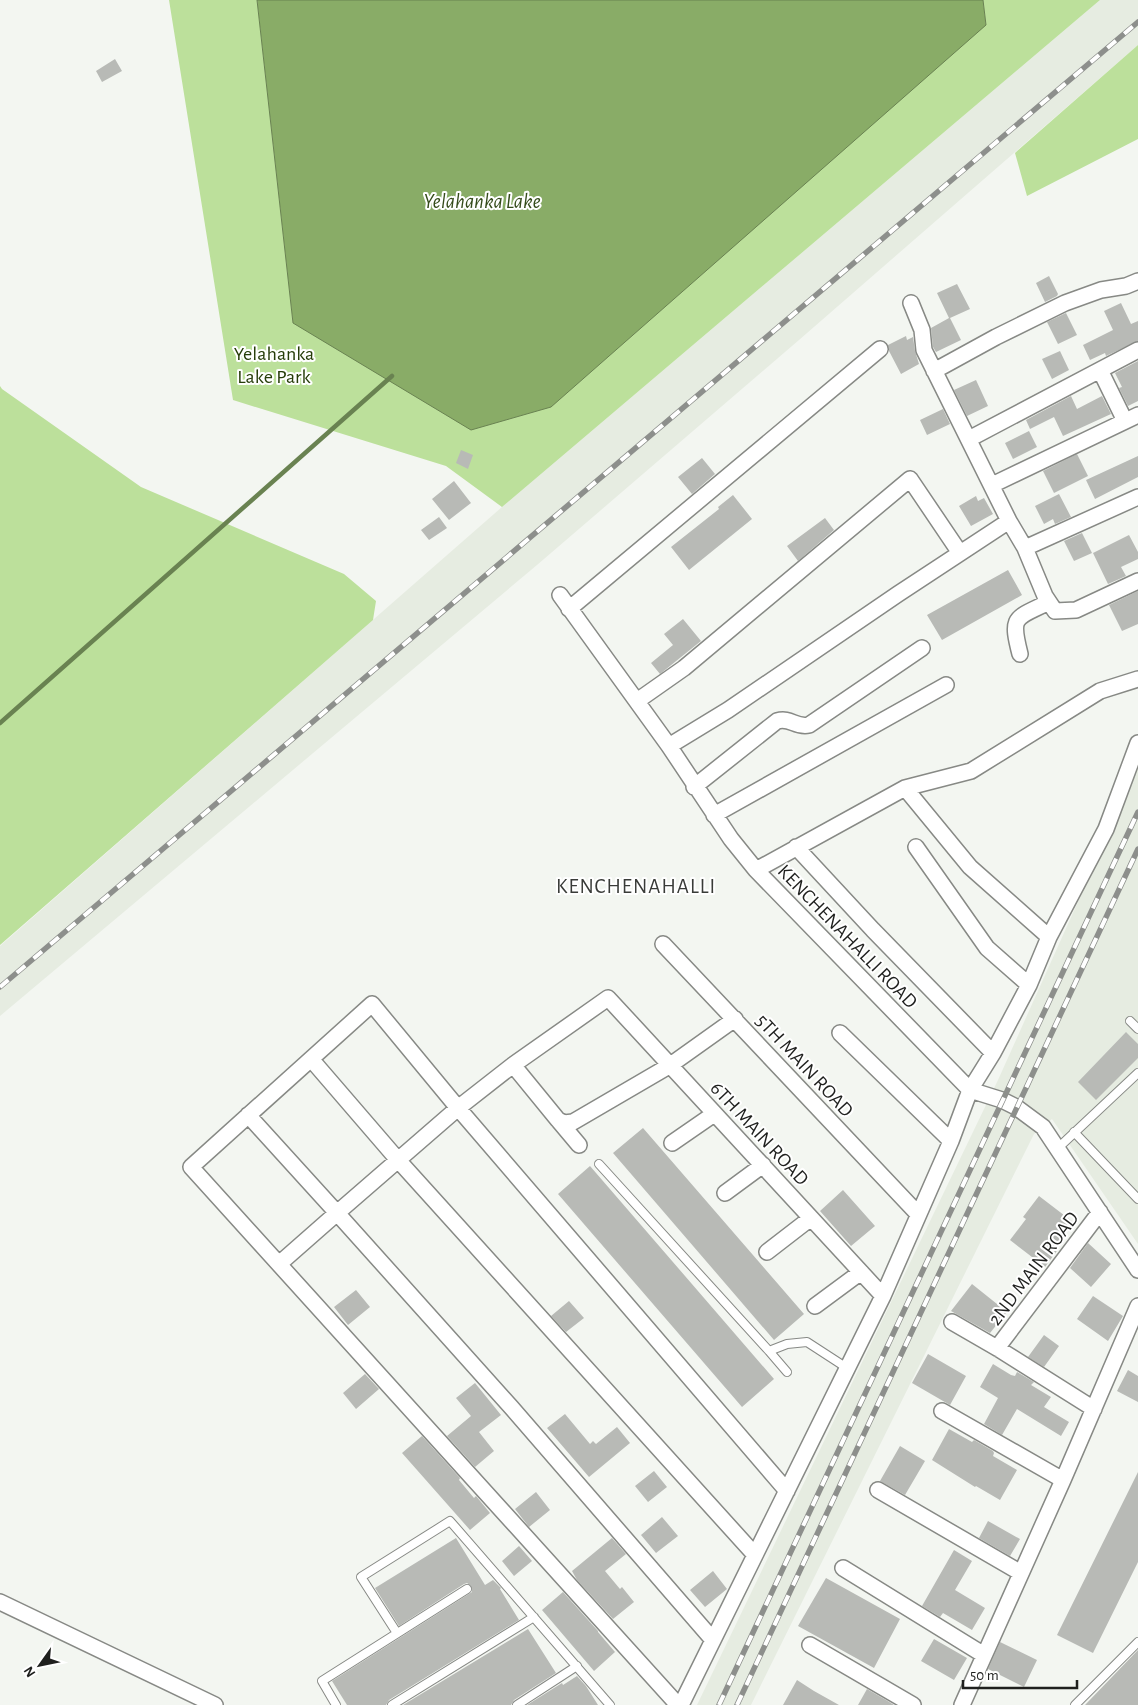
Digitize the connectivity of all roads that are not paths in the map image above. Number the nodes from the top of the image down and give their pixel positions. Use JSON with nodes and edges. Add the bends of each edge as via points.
{"nodes":[{"id":1,"x":1138,"y":280,"type":"edge"},
{"id":2,"x":911,"y":303,"type":"dead end"},
{"id":3,"x":880,"y":349,"type":"dead end"},
{"id":4,"x":1138,"y":350,"type":"edge"},
{"id":5,"x":1100,"y":370,"type":"junction"},
{"id":6,"x":934,"y":371,"type":"junction"},
{"id":7,"x":1132,"y":418,"type":"edge"},
{"id":8,"x":969,"y":439,"type":"junction"},
{"id":9,"x":992,"y":485,"type":"junction"},
{"id":10,"x":1138,"y":497,"type":"edge"},
{"id":11,"x":1009,"y":521,"type":"junction"},
{"id":12,"x":1025,"y":548,"type":"junction"},
{"id":13,"x":960,"y":553,"type":"junction"},
{"id":14,"x":1138,"y":581,"type":"edge"},
{"id":15,"x":560,"y":595,"type":"dead end"},
{"id":16,"x":1049,"y":602,"type":"junction"},
{"id":17,"x":570,"y":608,"type":"junction"},
{"id":18,"x":922,"y":648,"type":"dead end"},
{"id":19,"x":1020,"y":654,"type":"dead end"},
{"id":20,"x":1138,"y":679,"type":"edge"},
{"id":21,"x":946,"y":685,"type":"dead end"},
{"id":22,"x":637,"y":701,"type":"junction"},
{"id":23,"x":1138,"y":743,"type":"edge"},
{"id":24,"x":668,"y":746,"type":"junction"},
{"id":25,"x":694,"y":786,"type":"junction"},
{"id":26,"x":905,"y":788,"type":"junction"},
{"id":27,"x":714,"y":815,"type":"junction"},
{"id":28,"x":796,"y":847,"type":"junction"},
{"id":29,"x":916,"y":847,"type":"dead end"},
{"id":30,"x":756,"y":870,"type":"junction"},
{"id":31,"x":1050,"y":937,"type":"junction"},
{"id":32,"x":663,"y":944,"type":"dead end"},
{"id":33,"x":1030,"y":985,"type":"junction"},
{"id":34,"x":735,"y":1020,"type":"junction"},
{"id":35,"x":1130,"y":1021,"type":"dead end"},
{"id":36,"x":1138,"y":1029,"type":"edge"},
{"id":37,"x":840,"y":1033,"type":"dead end"},
{"id":38,"x":993,"y":1053,"type":"junction"},
{"id":39,"x":311,"y":1059,"type":"junction"},
{"id":40,"x":514,"y":1065,"type":"junction"},
{"id":41,"x":669,"y":1066,"type":"junction"},
{"id":42,"x":1138,"y":1073,"type":"edge"},
{"id":43,"x":970,"y":1090,"type":"junction"},
{"id":44,"x":458,"y":1108,"type":"junction"},
{"id":45,"x":714,"y":1114,"type":"junction"},
{"id":46,"x":248,"y":1115,"type":"junction"},
{"id":47,"x":558,"y":1120,"type":"junction"},
{"id":48,"x":1074,"y":1132,"type":"junction"},
{"id":49,"x":951,"y":1141,"type":"junction"},
{"id":50,"x":672,"y":1143,"type":"dead end"},
{"id":51,"x":580,"y":1145,"type":"dead end"},
{"id":52,"x":1058,"y":1148,"type":"junction"},
{"id":53,"x":398,"y":1160,"type":"junction"},
{"id":54,"x":599,"y":1164,"type":"dead end"},
{"id":55,"x":763,"y":1165,"type":"junction"},
{"id":56,"x":725,"y":1193,"type":"dead end"},
{"id":57,"x":1138,"y":1199,"type":"edge"},
{"id":58,"x":1100,"y":1212,"type":"junction"},
{"id":59,"x":338,"y":1213,"type":"junction"},
{"id":60,"x":918,"y":1214,"type":"junction"},
{"id":61,"x":811,"y":1218,"type":"junction"},
{"id":62,"x":766,"y":1252,"type":"dead end"},
{"id":63,"x":279,"y":1264,"type":"junction"},
{"id":64,"x":1138,"y":1270,"type":"edge"},
{"id":65,"x":861,"y":1272,"type":"junction"},
{"id":66,"x":883,"y":1296,"type":"junction"},
{"id":67,"x":815,"y":1306,"type":"dead end"},
{"id":68,"x":1138,"y":1306,"type":"edge"},
{"id":69,"x":952,"y":1322,"type":"dead end"},
{"id":70,"x":998,"y":1348,"type":"junction"},
{"id":71,"x":769,"y":1351,"type":"junction"},
{"id":72,"x":848,"y":1368,"type":"junction"},
{"id":73,"x":787,"y":1372,"type":"dead end"},
{"id":74,"x":1094,"y":1409,"type":"junction"},
{"id":75,"x":942,"y":1411,"type":"dead end"},
{"id":76,"x":1063,"y":1480,"type":"junction"},
{"id":77,"x":878,"y":1490,"type":"dead end"},
{"id":78,"x":786,"y":1491,"type":"junction"},
{"id":79,"x":755,"y":1555,"type":"junction"},
{"id":80,"x":843,"y":1568,"type":"dead end"},
{"id":81,"x":1021,"y":1573,"type":"junction"},
{"id":82,"x":466,"y":1589,"type":"dead end"},
{"id":83,"x":0,"y":1602,"type":"edge"},
{"id":84,"x":534,"y":1617,"type":"junction"},
{"id":85,"x":396,"y":1633,"type":"junction"},
{"id":86,"x":713,"y":1640,"type":"junction"},
{"id":87,"x":1138,"y":1642,"type":"edge"},
{"id":88,"x":810,"y":1646,"type":"dead end"},
{"id":89,"x":984,"y":1655,"type":"junction"},
{"id":90,"x":577,"y":1666,"type":"junction"},
{"id":91,"x":214,"y":1705,"type":"edge"},
{"id":92,"x":336,"y":1705,"type":"edge"},
{"id":93,"x":392,"y":1705,"type":"edge"},
{"id":94,"x":517,"y":1705,"type":"edge"},
{"id":95,"x":610,"y":1705,"type":"edge"},
{"id":96,"x":679,"y":1705,"type":"edge"},
{"id":97,"x":912,"y":1705,"type":"edge"},
{"id":98,"x":962,"y":1705,"type":"edge"},
{"id":99,"x":1075,"y":1705,"type":"edge"}],
"edges":[{"from":1,"to":6,"type":"street","via":[[1065,303]]},
{"from":2,"to":6,"type":"street","via":[[922,330],[924,350]]},
{"from":3,"to":17,"type":"street"},
{"from":4,"to":5,"type":"street"},
{"from":5,"to":7,"type":"street"},
{"from":5,"to":8,"type":"street"},
{"from":6,"to":8,"type":"street"},
{"from":7,"to":9,"type":"street"},
{"from":8,"to":9,"type":"street"},
{"from":9,"to":11,"type":"street"},
{"from":10,"to":12,"type":"street"},
{"from":11,"to":12,"type":"street"},
{"from":11,"to":13,"type":"street"},
{"from":12,"to":16,"type":"street"},
{"from":13,"to":22,"type":"street","via":[[910,479],[684,668]]},
{"from":13,"to":24,"type":"street","via":[[728,710]]},
{"from":14,"to":16,"type":"street","via":[[1076,610],[1055,611]]},
{"from":15,"to":17,"type":"street","name":"KENCHENAHALLI ROAD"},
{"from":16,"to":19,"type":"street","via":[[1019,617],[1015,624]]},
{"from":17,"to":22,"type":"street","name":"KENCHENAHALLI ROAD"},
{"from":18,"to":25,"type":"street","via":[[809,725],[801,727],[784,719],[777,721]]},
{"from":20,"to":26,"type":"street","via":[[1100,691],[971,771]]},
{"from":21,"to":27,"type":"street"},
{"from":22,"to":24,"type":"street","name":"KENCHENAHALLI ROAD"},
{"from":23,"to":31,"type":"street","via":[[1106,829]]},
{"from":24,"to":25,"type":"street","name":"KENCHENAHALLI ROAD"},
{"from":25,"to":27,"type":"street","name":"KENCHENAHALLI ROAD"},
{"from":26,"to":28,"type":"street"},
{"from":26,"to":31,"type":"street","via":[[970,867]]},
{"from":27,"to":30,"type":"street","name":"KENCHENAHALLI ROAD"},
{"from":28,"to":30,"type":"street"},
{"from":28,"to":38,"type":"street"},
{"from":29,"to":33,"type":"street","via":[[987,948]]},
{"from":30,"to":43,"type":"street","name":"KENCHENAHALLI ROAD"},
{"from":31,"to":33,"type":"street"},
{"from":32,"to":34,"type":"street","name":"5TH MAIN ROAD"},
{"from":33,"to":38,"type":"street"},
{"from":34,"to":41,"type":"street"},
{"from":34,"to":60,"type":"street","name":"5TH MAIN ROAD"},
{"from":35,"to":36,"type":"lane"},
{"from":37,"to":49,"type":"street"},
{"from":38,"to":43,"type":"street"},
{"from":39,"to":44,"type":"street","via":[[372,1004]]},
{"from":39,"to":46,"type":"street"},
{"from":39,"to":53,"type":"street"},
{"from":40,"to":41,"type":"street","name":"6TH MAIN ROAD","via":[[608,998]]},
{"from":40,"to":44,"type":"street"},
{"from":40,"to":47,"type":"street"},
{"from":41,"to":45,"type":"street","name":"6TH MAIN ROAD"},
{"from":41,"to":47,"type":"street","via":[[573,1122]]},
{"from":42,"to":48,"type":"lane"},
{"from":43,"to":49,"type":"street"},
{"from":43,"to":52,"type":"street","name":"KENCHENAHALLI ROAD","via":[[1016,1107],[1043,1127]]},
{"from":44,"to":53,"type":"street"},
{"from":44,"to":78,"type":"street"},
{"from":45,"to":50,"type":"street"},
{"from":45,"to":55,"type":"street","name":"6TH MAIN ROAD"},
{"from":46,"to":59,"type":"street"},
{"from":46,"to":63,"type":"street","via":[[191,1167]]},
{"from":47,"to":51,"type":"street"},
{"from":48,"to":52,"type":"lane"},
{"from":48,"to":57,"type":"lane"},
{"from":49,"to":60,"type":"street"},
{"from":52,"to":58,"type":"street","name":"KENCHENAHALLI ROAD"},
{"from":53,"to":59,"type":"street"},
{"from":53,"to":79,"type":"street"},
{"from":54,"to":71,"type":"lane"},
{"from":55,"to":56,"type":"street"},
{"from":55,"to":61,"type":"street","name":"6TH MAIN ROAD"},
{"from":58,"to":64,"type":"street","name":"KENCHENAHALLI ROAD"},
{"from":58,"to":70,"type":"street","name":"2ND MAIN ROAD"},
{"from":59,"to":63,"type":"street"},
{"from":59,"to":86,"type":"street"},
{"from":60,"to":66,"type":"street"},
{"from":61,"to":62,"type":"street"},
{"from":61,"to":65,"type":"street","name":"6TH MAIN ROAD"},
{"from":63,"to":96,"type":"street"},
{"from":65,"to":66,"type":"street","name":"6TH MAIN ROAD"},
{"from":65,"to":67,"type":"street"},
{"from":66,"to":72,"type":"street"},
{"from":68,"to":74,"type":"street"},
{"from":69,"to":70,"type":"street"},
{"from":70,"to":74,"type":"street"},
{"from":71,"to":72,"type":"lane","via":[[787,1344],[807,1342]]},
{"from":71,"to":73,"type":"lane"},
{"from":72,"to":78,"type":"street"},
{"from":74,"to":76,"type":"street"},
{"from":75,"to":76,"type":"street"},
{"from":76,"to":81,"type":"street"},
{"from":77,"to":81,"type":"street"},
{"from":78,"to":79,"type":"street"},
{"from":79,"to":86,"type":"street"},
{"from":80,"to":89,"type":"street"},
{"from":81,"to":89,"type":"street"},
{"from":82,"to":85,"type":"lane"},
{"from":83,"to":91,"type":"street"},
{"from":84,"to":85,"type":"lane","via":[[450,1521],[361,1577]]},
{"from":84,"to":90,"type":"lane"},
{"from":84,"to":93,"type":"lane"},
{"from":85,"to":92,"type":"lane","via":[[322,1681]]},
{"from":86,"to":96,"type":"street"},
{"from":87,"to":99,"type":"lane"},
{"from":88,"to":97,"type":"street"},
{"from":89,"to":98,"type":"street"},
{"from":90,"to":94,"type":"lane"},
{"from":90,"to":95,"type":"lane"}]}
